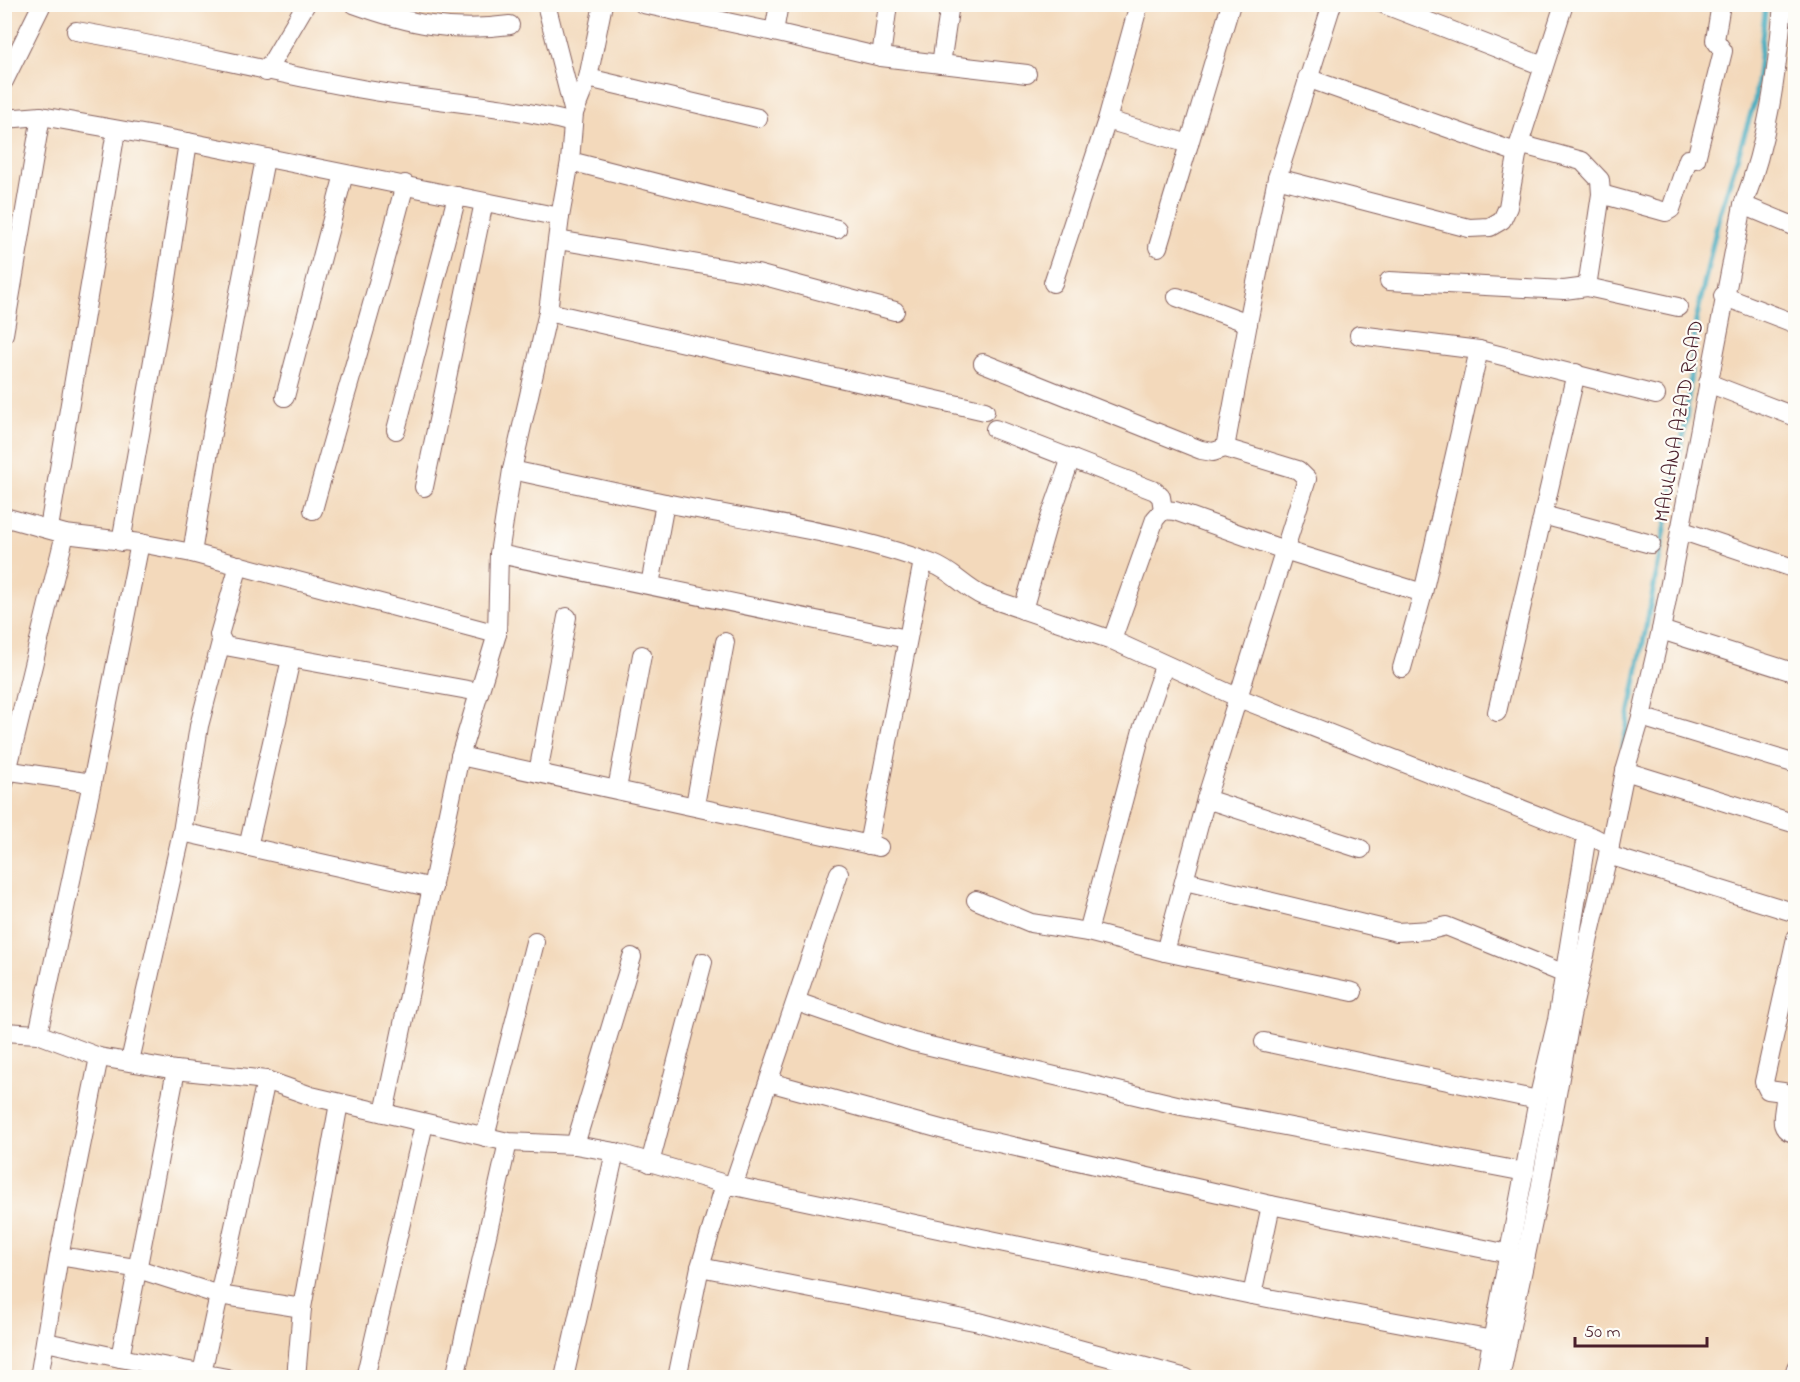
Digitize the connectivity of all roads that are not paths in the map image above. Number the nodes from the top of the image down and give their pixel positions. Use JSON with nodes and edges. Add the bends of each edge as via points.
{"nodes":[{"id":1,"x":42,"y":4,"type":"edge"},
{"id":2,"x":306,"y":4,"type":"edge"},
{"id":3,"x":354,"y":4,"type":"edge"},
{"id":4,"x":546,"y":4,"type":"edge"},
{"id":5,"x":603,"y":4,"type":"edge"},
{"id":6,"x":643,"y":4,"type":"edge"},
{"id":7,"x":779,"y":4,"type":"edge"},
{"id":8,"x":888,"y":4,"type":"edge"},
{"id":9,"x":950,"y":4,"type":"edge"},
{"id":10,"x":1139,"y":4,"type":"edge"},
{"id":11,"x":1232,"y":4,"type":"edge"},
{"id":12,"x":1332,"y":4,"type":"edge"},
{"id":13,"x":1383,"y":4,"type":"edge"},
{"id":14,"x":1564,"y":4,"type":"edge"},
{"id":15,"x":1721,"y":4,"type":"edge"},
{"id":16,"x":1783,"y":4,"type":"edge"},
{"id":17,"x":510,"y":25,"type":"dead end"},
{"id":18,"x":76,"y":31,"type":"dead end"},
{"id":19,"x":774,"y":32,"type":"junction"},
{"id":20,"x":881,"y":57,"type":"junction"},
{"id":21,"x":941,"y":64,"type":"junction"},
{"id":22,"x":1543,"y":66,"type":"junction"},
{"id":23,"x":266,"y":72,"type":"junction"},
{"id":24,"x":1027,"y":74,"type":"dead end"},
{"id":25,"x":588,"y":78,"type":"junction"},
{"id":26,"x":1307,"y":78,"type":"junction"},
{"id":27,"x":4,"y":81,"type":"edge"},
{"id":28,"x":41,"y":116,"type":"junction"},
{"id":29,"x":574,"y":118,"type":"junction"},
{"id":30,"x":758,"y":118,"type":"dead end"},
{"id":31,"x":4,"y":119,"type":"edge"},
{"id":32,"x":1107,"y":120,"type":"junction"},
{"id":33,"x":116,"y":131,"type":"junction"},
{"id":34,"x":188,"y":142,"type":"junction"},
{"id":35,"x":1189,"y":144,"type":"junction"},
{"id":36,"x":1519,"y":149,"type":"junction"},
{"id":37,"x":265,"y":159,"type":"junction"},
{"id":38,"x":570,"y":161,"type":"junction"},
{"id":39,"x":344,"y":174,"type":"junction"},
{"id":40,"x":1277,"y":178,"type":"junction"},
{"id":41,"x":405,"y":184,"type":"junction"},
{"id":42,"x":1600,"y":194,"type":"junction"},
{"id":43,"x":457,"y":196,"type":"junction"},
{"id":44,"x":484,"y":202,"type":"junction"},
{"id":45,"x":1743,"y":205,"type":"junction"},
{"id":46,"x":560,"y":217,"type":"junction"},
{"id":47,"x":1796,"y":227,"type":"edge"},
{"id":48,"x":837,"y":229,"type":"dead end"},
{"id":49,"x":558,"y":240,"type":"junction"},
{"id":50,"x":1158,"y":247,"type":"dead end"},
{"id":51,"x":1389,"y":281,"type":"dead end"},
{"id":52,"x":1053,"y":283,"type":"dead end"},
{"id":53,"x":1587,"y":287,"type":"junction"},
{"id":54,"x":1724,"y":296,"type":"junction"},
{"id":55,"x":1177,"y":297,"type":"dead end"},
{"id":56,"x":1678,"y":307,"type":"dead end"},
{"id":57,"x":895,"y":311,"type":"dead end"},
{"id":58,"x":548,"y":312,"type":"junction"},
{"id":59,"x":1248,"y":323,"type":"junction"},
{"id":60,"x":1796,"y":324,"type":"edge"},
{"id":61,"x":4,"y":334,"type":"edge"},
{"id":62,"x":1359,"y":336,"type":"dead end"},
{"id":63,"x":1479,"y":350,"type":"junction"},
{"id":64,"x":983,"y":363,"type":"dead end"},
{"id":65,"x":1576,"y":373,"type":"junction"},
{"id":66,"x":1708,"y":383,"type":"junction"},
{"id":67,"x":1656,"y":395,"type":"dead end"},
{"id":68,"x":285,"y":397,"type":"dead end"},
{"id":69,"x":985,"y":411,"type":"dead end"},
{"id":70,"x":1796,"y":417,"type":"edge"},
{"id":71,"x":996,"y":429,"type":"dead end"},
{"id":72,"x":396,"y":430,"type":"dead end"},
{"id":73,"x":1225,"y":448,"type":"junction"},
{"id":74,"x":1071,"y":458,"type":"junction"},
{"id":75,"x":512,"y":470,"type":"junction"},
{"id":76,"x":424,"y":487,"type":"dead end"},
{"id":77,"x":665,"y":502,"type":"junction"},
{"id":78,"x":314,"y":510,"type":"dead end"},
{"id":79,"x":1163,"y":510,"type":"junction"},
{"id":80,"x":1544,"y":515,"type":"junction"},
{"id":81,"x":4,"y":517,"type":"edge"},
{"id":82,"x":1680,"y":530,"type":"junction"},
{"id":83,"x":57,"y":531,"type":"junction"},
{"id":84,"x":121,"y":542,"type":"junction"},
{"id":85,"x":140,"y":543,"type":"junction"},
{"id":86,"x":1652,"y":544,"type":"dead end"},
{"id":87,"x":1284,"y":550,"type":"junction"},
{"id":88,"x":192,"y":553,"type":"junction"},
{"id":89,"x":499,"y":554,"type":"junction"},
{"id":90,"x":923,"y":561,"type":"junction"},
{"id":91,"x":239,"y":566,"type":"junction"},
{"id":92,"x":1796,"y":569,"type":"edge"},
{"id":93,"x":650,"y":585,"type":"junction"},
{"id":94,"x":1424,"y":593,"type":"junction"},
{"id":95,"x":1023,"y":610,"type":"junction"},
{"id":96,"x":567,"y":617,"type":"dead end"},
{"id":97,"x":1661,"y":630,"type":"junction"},
{"id":98,"x":497,"y":634,"type":"junction"},
{"id":99,"x":907,"y":639,"type":"junction"},
{"id":100,"x":1112,"y":640,"type":"junction"},
{"id":101,"x":221,"y":642,"type":"junction"},
{"id":102,"x":725,"y":642,"type":"dead end"},
{"id":103,"x":642,"y":655,"type":"dead end"},
{"id":104,"x":291,"y":659,"type":"junction"},
{"id":105,"x":1164,"y":666,"type":"junction"},
{"id":106,"x":1402,"y":668,"type":"dead end"},
{"id":107,"x":1796,"y":673,"type":"edge"},
{"id":108,"x":479,"y":692,"type":"junction"},
{"id":109,"x":1239,"y":698,"type":"junction"},
{"id":110,"x":1497,"y":712,"type":"dead end"},
{"id":111,"x":1641,"y":717,"type":"junction"},
{"id":112,"x":460,"y":756,"type":"junction"},
{"id":113,"x":1796,"y":764,"type":"edge"},
{"id":114,"x":1625,"y":771,"type":"junction"},
{"id":115,"x":538,"y":773,"type":"junction"},
{"id":116,"x":6,"y":775,"type":"edge"},
{"id":117,"x":92,"y":783,"type":"junction"},
{"id":118,"x":617,"y":789,"type":"junction"},
{"id":119,"x":1206,"y":799,"type":"junction"},
{"id":120,"x":695,"y":805,"type":"junction"},
{"id":121,"x":1796,"y":824,"type":"edge"},
{"id":122,"x":182,"y":832,"type":"junction"},
{"id":123,"x":1601,"y":843,"type":"junction"},
{"id":124,"x":248,"y":847,"type":"junction"},
{"id":125,"x":1361,"y":849,"type":"dead end"},
{"id":126,"x":839,"y":873,"type":"dead end"},
{"id":127,"x":1185,"y":881,"type":"junction"},
{"id":128,"x":433,"y":888,"type":"junction"},
{"id":129,"x":976,"y":900,"type":"dead end"},
{"id":130,"x":1796,"y":913,"type":"edge"},
{"id":131,"x":1088,"y":932,"type":"junction"},
{"id":132,"x":1796,"y":939,"type":"edge"},
{"id":133,"x":535,"y":942,"type":"dead end"},
{"id":134,"x":1165,"y":952,"type":"junction"},
{"id":135,"x":632,"y":957,"type":"dead end"},
{"id":136,"x":703,"y":962,"type":"dead end"},
{"id":137,"x":1565,"y":974,"type":"junction"},
{"id":138,"x":1353,"y":992,"type":"dead end"},
{"id":139,"x":796,"y":1002,"type":"junction"},
{"id":140,"x":4,"y":1032,"type":"edge"},
{"id":141,"x":38,"y":1034,"type":"junction"},
{"id":142,"x":1264,"y":1042,"type":"dead end"},
{"id":143,"x":99,"y":1057,"type":"junction"},
{"id":144,"x":130,"y":1061,"type":"junction"},
{"id":145,"x":176,"y":1070,"type":"junction"},
{"id":146,"x":266,"y":1080,"type":"junction"},
{"id":147,"x":769,"y":1082,"type":"junction"},
{"id":148,"x":1538,"y":1100,"type":"junction"},
{"id":149,"x":339,"y":1103,"type":"junction"},
{"id":150,"x":384,"y":1113,"type":"junction"},
{"id":151,"x":424,"y":1124,"type":"junction"},
{"id":152,"x":1796,"y":1133,"type":"edge"},
{"id":153,"x":485,"y":1137,"type":"junction"},
{"id":154,"x":508,"y":1142,"type":"junction"},
{"id":155,"x":575,"y":1145,"type":"junction"},
{"id":156,"x":615,"y":1152,"type":"junction"},
{"id":157,"x":650,"y":1162,"type":"junction"},
{"id":158,"x":1525,"y":1172,"type":"junction"},
{"id":159,"x":729,"y":1185,"type":"junction"},
{"id":160,"x":1271,"y":1205,"type":"junction"},
{"id":161,"x":1509,"y":1254,"type":"junction"},
{"id":162,"x":59,"y":1256,"type":"junction"},
{"id":163,"x":700,"y":1267,"type":"junction"},
{"id":164,"x":135,"y":1268,"type":"junction"},
{"id":165,"x":219,"y":1295,"type":"junction"},
{"id":166,"x":1252,"y":1295,"type":"junction"},
{"id":167,"x":302,"y":1308,"type":"junction"},
{"id":168,"x":1493,"y":1340,"type":"junction"},
{"id":169,"x":46,"y":1342,"type":"junction"},
{"id":170,"x":120,"y":1358,"type":"junction"},
{"id":171,"x":1796,"y":1368,"type":"edge"},
{"id":172,"x":202,"y":1374,"type":"junction"},
{"id":173,"x":39,"y":1377,"type":"edge"},
{"id":174,"x":227,"y":1377,"type":"edge"},
{"id":175,"x":296,"y":1377,"type":"edge"},
{"id":176,"x":365,"y":1377,"type":"edge"},
{"id":177,"x":455,"y":1377,"type":"edge"},
{"id":178,"x":564,"y":1377,"type":"edge"},
{"id":179,"x":677,"y":1377,"type":"edge"},
{"id":180,"x":1186,"y":1377,"type":"edge"},
{"id":181,"x":1485,"y":1377,"type":"edge"},
{"id":182,"x":1500,"y":1377,"type":"edge"},
{"id":183,"x":1793,"y":1377,"type":"edge"}],
"edges":[{"from":1,"to":27,"type":"street"},
{"from":2,"to":23,"type":"street"},
{"from":3,"to":17,"type":"street","via":[[432,27]]},
{"from":4,"to":29,"type":"street"},
{"from":5,"to":25,"type":"street"},
{"from":6,"to":19,"type":"street"},
{"from":7,"to":19,"type":"street"},
{"from":8,"to":20,"type":"street"},
{"from":9,"to":21,"type":"street"},
{"from":10,"to":32,"type":"street"},
{"from":11,"to":35,"type":"street"},
{"from":12,"to":26,"type":"street"},
{"from":13,"to":22,"type":"street"},
{"from":14,"to":22,"type":"street"},
{"from":15,"to":42,"type":"street","via":[[1714,40],[1723,51],[1696,159],[1688,159],[1671,209],[1666,212]]},
{"from":16,"to":45,"type":"street","name":"MAULANA AZAD ROAD","via":[[1771,103],[1758,166]]},
{"from":18,"to":23,"type":"street","via":[[155,44]]},
{"from":19,"to":20,"type":"street"},
{"from":20,"to":21,"type":"street"},
{"from":21,"to":24,"type":"street"},
{"from":22,"to":36,"type":"street"},
{"from":23,"to":29,"type":"street","via":[[395,95]]},
{"from":25,"to":29,"type":"street"},
{"from":25,"to":30,"type":"street"},
{"from":26,"to":36,"type":"street"},
{"from":26,"to":40,"type":"street"},
{"from":28,"to":31,"type":"street"},
{"from":28,"to":33,"type":"street"},
{"from":28,"to":61,"type":"street"},
{"from":29,"to":38,"type":"street"},
{"from":32,"to":35,"type":"street"},
{"from":32,"to":52,"type":"street"},
{"from":33,"to":34,"type":"street"},
{"from":33,"to":83,"type":"street"},
{"from":34,"to":37,"type":"street"},
{"from":34,"to":84,"type":"street"},
{"from":35,"to":50,"type":"street"},
{"from":36,"to":40,"type":"street","via":[[1508,207],[1502,220],[1490,227],[1469,228]]},
{"from":36,"to":42,"type":"street","via":[[1582,161],[1600,180]]},
{"from":37,"to":39,"type":"street"},
{"from":37,"to":88,"type":"street"},
{"from":38,"to":46,"type":"street"},
{"from":38,"to":48,"type":"street"},
{"from":39,"to":41,"type":"street"},
{"from":39,"to":68,"type":"street"},
{"from":40,"to":59,"type":"street"},
{"from":41,"to":43,"type":"street"},
{"from":41,"to":78,"type":"street"},
{"from":42,"to":53,"type":"street"},
{"from":43,"to":44,"type":"street"},
{"from":43,"to":72,"type":"street"},
{"from":44,"to":46,"type":"street"},
{"from":44,"to":76,"type":"street"},
{"from":45,"to":47,"type":"street"},
{"from":45,"to":54,"type":"street","name":"MAULANA AZAD ROAD"},
{"from":46,"to":49,"type":"street"},
{"from":49,"to":57,"type":"street","via":[[757,274]]},
{"from":49,"to":58,"type":"street"},
{"from":51,"to":53,"type":"street","via":[[1564,290]]},
{"from":53,"to":56,"type":"street"},
{"from":54,"to":60,"type":"street"},
{"from":54,"to":66,"type":"street","name":"MAULANA AZAD ROAD"},
{"from":55,"to":59,"type":"street"},
{"from":58,"to":69,"type":"street"},
{"from":58,"to":75,"type":"street"},
{"from":59,"to":73,"type":"street"},
{"from":62,"to":63,"type":"street"},
{"from":63,"to":65,"type":"street"},
{"from":63,"to":94,"type":"street"},
{"from":64,"to":73,"type":"street","via":[[1201,450]]},
{"from":65,"to":67,"type":"street"},
{"from":65,"to":80,"type":"street"},
{"from":66,"to":70,"type":"street"},
{"from":66,"to":82,"type":"street","name":"MAULANA AZAD ROAD"},
{"from":71,"to":74,"type":"street"},
{"from":73,"to":87,"type":"street","via":[[1298,470],[1307,479]]},
{"from":74,"to":79,"type":"street","via":[[1155,491],[1161,497]]},
{"from":74,"to":95,"type":"street"},
{"from":75,"to":77,"type":"street"},
{"from":75,"to":89,"type":"street"},
{"from":77,"to":90,"type":"street","via":[[862,542]]},
{"from":77,"to":93,"type":"street"},
{"from":79,"to":87,"type":"street"},
{"from":79,"to":100,"type":"street","via":[[1155,519]]},
{"from":80,"to":86,"type":"street"},
{"from":80,"to":110,"type":"street"},
{"from":81,"to":83,"type":"street"},
{"from":82,"to":92,"type":"street"},
{"from":82,"to":97,"type":"street","name":"MAULANA AZAD ROAD"},
{"from":83,"to":84,"type":"street"},
{"from":83,"to":116,"type":"street"},
{"from":84,"to":85,"type":"street"},
{"from":85,"to":88,"type":"street"},
{"from":85,"to":117,"type":"street"},
{"from":87,"to":94,"type":"street"},
{"from":87,"to":109,"type":"street"},
{"from":88,"to":91,"type":"street"},
{"from":89,"to":93,"type":"street"},
{"from":89,"to":98,"type":"street"},
{"from":90,"to":95,"type":"street","via":[[945,570],[968,589]]},
{"from":90,"to":99,"type":"street"},
{"from":91,"to":98,"type":"street"},
{"from":91,"to":101,"type":"street","via":[[219,635]]},
{"from":93,"to":99,"type":"street"},
{"from":94,"to":106,"type":"street"},
{"from":95,"to":100,"type":"street"},
{"from":96,"to":115,"type":"street"},
{"from":97,"to":107,"type":"street"},
{"from":97,"to":111,"type":"street","name":"MAULANA AZAD ROAD"},
{"from":98,"to":108,"type":"street"},
{"from":99,"to":120,"type":"street","via":[[874,846]]},
{"from":100,"to":105,"type":"street"},
{"from":101,"to":104,"type":"street","via":[[230,648]]},
{"from":101,"to":122,"type":"street","via":[[199,726]]},
{"from":102,"to":120,"type":"street"},
{"from":103,"to":118,"type":"street"},
{"from":104,"to":108,"type":"street"},
{"from":104,"to":124,"type":"street"},
{"from":105,"to":109,"type":"street"},
{"from":105,"to":131,"type":"street","via":[[1142,730]]},
{"from":108,"to":112,"type":"street"},
{"from":109,"to":119,"type":"street"},
{"from":109,"to":123,"type":"street"},
{"from":111,"to":113,"type":"street"},
{"from":111,"to":114,"type":"street","name":"MAULANA AZAD ROAD"},
{"from":112,"to":115,"type":"street"},
{"from":112,"to":128,"type":"street"},
{"from":114,"to":121,"type":"street"},
{"from":114,"to":123,"type":"street","name":"MAULANA AZAD ROAD"},
{"from":115,"to":118,"type":"street"},
{"from":116,"to":117,"type":"street"},
{"from":117,"to":141,"type":"street"},
{"from":118,"to":120,"type":"street"},
{"from":119,"to":125,"type":"street"},
{"from":119,"to":127,"type":"street"},
{"from":122,"to":124,"type":"street"},
{"from":122,"to":144,"type":"street"},
{"from":123,"to":130,"type":"street"},
{"from":123,"to":137,"type":"street"},
{"from":123,"to":182,"type":"street","via":[[1540,1189]]},
{"from":124,"to":128,"type":"street"},
{"from":126,"to":139,"type":"street"},
{"from":127,"to":134,"type":"street"},
{"from":127,"to":137,"type":"street","via":[[1397,932],[1446,926]]},
{"from":128,"to":150,"type":"street"},
{"from":129,"to":131,"type":"street","via":[[1031,923]]},
{"from":131,"to":134,"type":"street"},
{"from":132,"to":152,"type":"street","via":[[1764,1082],[1767,1090],[1783,1092],[1781,1120],[1784,1128]]},
{"from":133,"to":153,"type":"street"},
{"from":134,"to":138,"type":"street"},
{"from":135,"to":155,"type":"street"},
{"from":136,"to":157,"type":"street"},
{"from":137,"to":148,"type":"street"},
{"from":139,"to":147,"type":"street"},
{"from":139,"to":158,"type":"street","via":[[913,1042],[1181,1106]]},
{"from":140,"to":141,"type":"street"},
{"from":141,"to":143,"type":"street"},
{"from":142,"to":148,"type":"street"},
{"from":143,"to":144,"type":"street"},
{"from":143,"to":162,"type":"street"},
{"from":144,"to":145,"type":"street"},
{"from":145,"to":146,"type":"street"},
{"from":145,"to":164,"type":"street"},
{"from":146,"to":149,"type":"street"},
{"from":146,"to":165,"type":"street"},
{"from":147,"to":159,"type":"street"},
{"from":147,"to":160,"type":"street","via":[[959,1134]]},
{"from":148,"to":158,"type":"street"},
{"from":149,"to":150,"type":"street"},
{"from":149,"to":167,"type":"street"},
{"from":150,"to":151,"type":"street"},
{"from":151,"to":153,"type":"street"},
{"from":151,"to":176,"type":"street"},
{"from":153,"to":154,"type":"street"},
{"from":154,"to":155,"type":"street"},
{"from":154,"to":177,"type":"street"},
{"from":155,"to":156,"type":"street"},
{"from":156,"to":157,"type":"street"},
{"from":156,"to":178,"type":"street"},
{"from":157,"to":159,"type":"street"},
{"from":158,"to":161,"type":"street"},
{"from":159,"to":163,"type":"street"},
{"from":159,"to":166,"type":"street"},
{"from":160,"to":161,"type":"street"},
{"from":160,"to":166,"type":"street"},
{"from":161,"to":168,"type":"street"},
{"from":162,"to":164,"type":"street"},
{"from":162,"to":169,"type":"street"},
{"from":163,"to":179,"type":"street"},
{"from":163,"to":180,"type":"street","via":[[979,1322]]},
{"from":164,"to":165,"type":"street"},
{"from":164,"to":170,"type":"street"},
{"from":165,"to":167,"type":"street"},
{"from":165,"to":172,"type":"street"},
{"from":166,"to":168,"type":"street"},
{"from":167,"to":175,"type":"street"},
{"from":168,"to":181,"type":"street"},
{"from":169,"to":170,"type":"street"},
{"from":169,"to":173,"type":"street"},
{"from":170,"to":172,"type":"street"},
{"from":171,"to":183,"type":"street"},
{"from":172,"to":174,"type":"street"}]}
